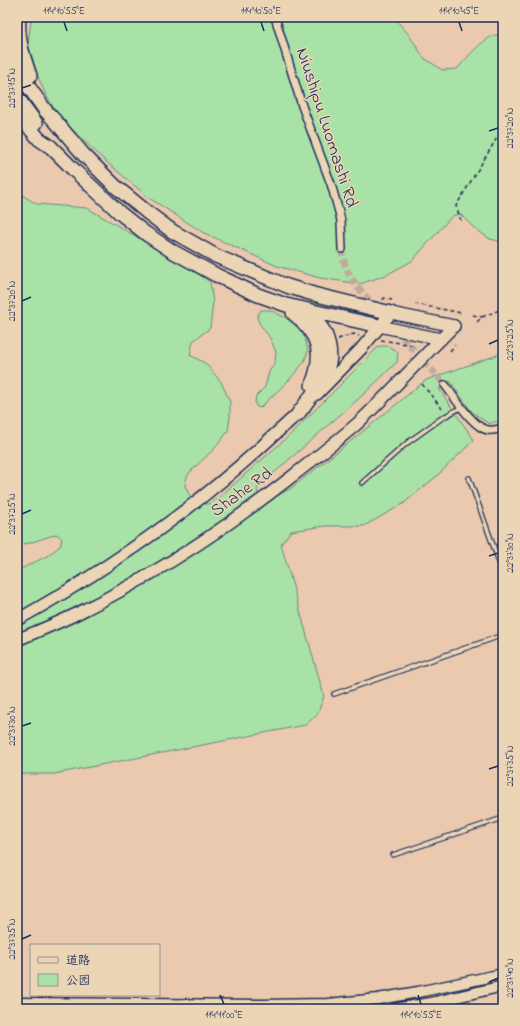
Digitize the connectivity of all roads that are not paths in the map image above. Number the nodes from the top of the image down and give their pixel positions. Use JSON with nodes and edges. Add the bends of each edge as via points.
{"nodes":[{"id":1,"x":19,"y":17,"type":"edge"},
{"id":2,"x":275,"y":17,"type":"edge"},
{"id":3,"x":17,"y":66,"type":"edge"},
{"id":4,"x":17,"y":96,"type":"edge"},
{"id":5,"x":17,"y":112,"type":"edge"},
{"id":6,"x":56,"y":122,"type":"junction"},
{"id":7,"x":51,"y":147,"type":"junction"},
{"id":8,"x":342,"y":249,"type":"tunnel mouth"},
{"id":9,"x":280,"y":304,"type":"junction"},
{"id":10,"x":391,"y":313,"type":"junction"},
{"id":11,"x":379,"y":326,"type":"junction"},
{"id":12,"x":441,"y":339,"type":"junction"},
{"id":13,"x":445,"y":385,"type":"tunnel mouth"},
{"id":14,"x":462,"y":407,"type":"junction"},
{"id":15,"x":298,"y":414,"type":"junction"},
{"id":16,"x":503,"y":428,"type":"edge"},
{"id":17,"x":469,"y":478,"type":"dead end"},
{"id":18,"x":362,"y":483,"type":"dead end"},
{"id":19,"x":503,"y":572,"type":"edge"},
{"id":20,"x":17,"y":620,"type":"edge"},
{"id":21,"x":503,"y":635,"type":"edge"},
{"id":22,"x":17,"y":640,"type":"edge"},
{"id":23,"x":334,"y":694,"type":"dead end"},
{"id":24,"x":503,"y":818,"type":"edge"},
{"id":25,"x":393,"y":855,"type":"dead end"},
{"id":26,"x":503,"y":974,"type":"edge"},
{"id":27,"x":503,"y":986,"type":"edge"},
{"id":28,"x":17,"y":1003,"type":"edge"},
{"id":29,"x":395,"y":1009,"type":"edge"}],
"edges":[{"from":1,"to":6,"type":"highway","via":[[20,46],[30,75],[36,90]]},
{"from":2,"to":8,"type":"street","name":"Niushipu Luomashi Rd","via":[[302,106],[331,184],[339,212]]},
{"from":3,"to":6,"type":"highway","via":[[35,96]]},
{"from":4,"to":7,"type":"highway","via":[[46,135]]},
{"from":5,"to":7,"type":"highway","via":[[39,139]]},
{"from":6,"to":10,"type":"highway","via":[[115,186],[172,231],[193,244],[287,286]]},
{"from":7,"to":9,"type":"highway","via":[[120,213],[145,233],[198,266]]},
{"from":9,"to":11,"type":"highway"},
{"from":9,"to":15,"type":"highway","via":[[302,321],[314,337],[319,353],[315,377]]},
{"from":10,"to":11,"type":"main road","name":"Shahe Rd"},
{"from":10,"to":12,"type":"main road","name":"Shahe Rd","via":[[454,326]]},
{"from":11,"to":12,"type":"main road"},
{"from":11,"to":15,"type":"main road","name":"Shahe Rd","via":[[361,349]]},
{"from":12,"to":22,"type":"main road","name":"Shahe Rd","via":[[408,375],[324,452],[237,518],[119,592],[86,610]]},
{"from":13,"to":14,"type":"street"},
{"from":14,"to":16,"type":"street","via":[[482,428]]},
{"from":14,"to":18,"type":"lane","via":[[407,443]]},
{"from":15,"to":20,"type":"main road","name":"Shahe Rd","via":[[214,488],[171,521],[85,580]]},
{"from":17,"to":19,"type":"lane"},
{"from":21,"to":23,"type":"lane"},
{"from":24,"to":25,"type":"lane"},
{"from":26,"to":28,"type":"main road","via":[[378,999],[322,1004]]},
{"from":27,"to":29,"type":"main road"}]}
